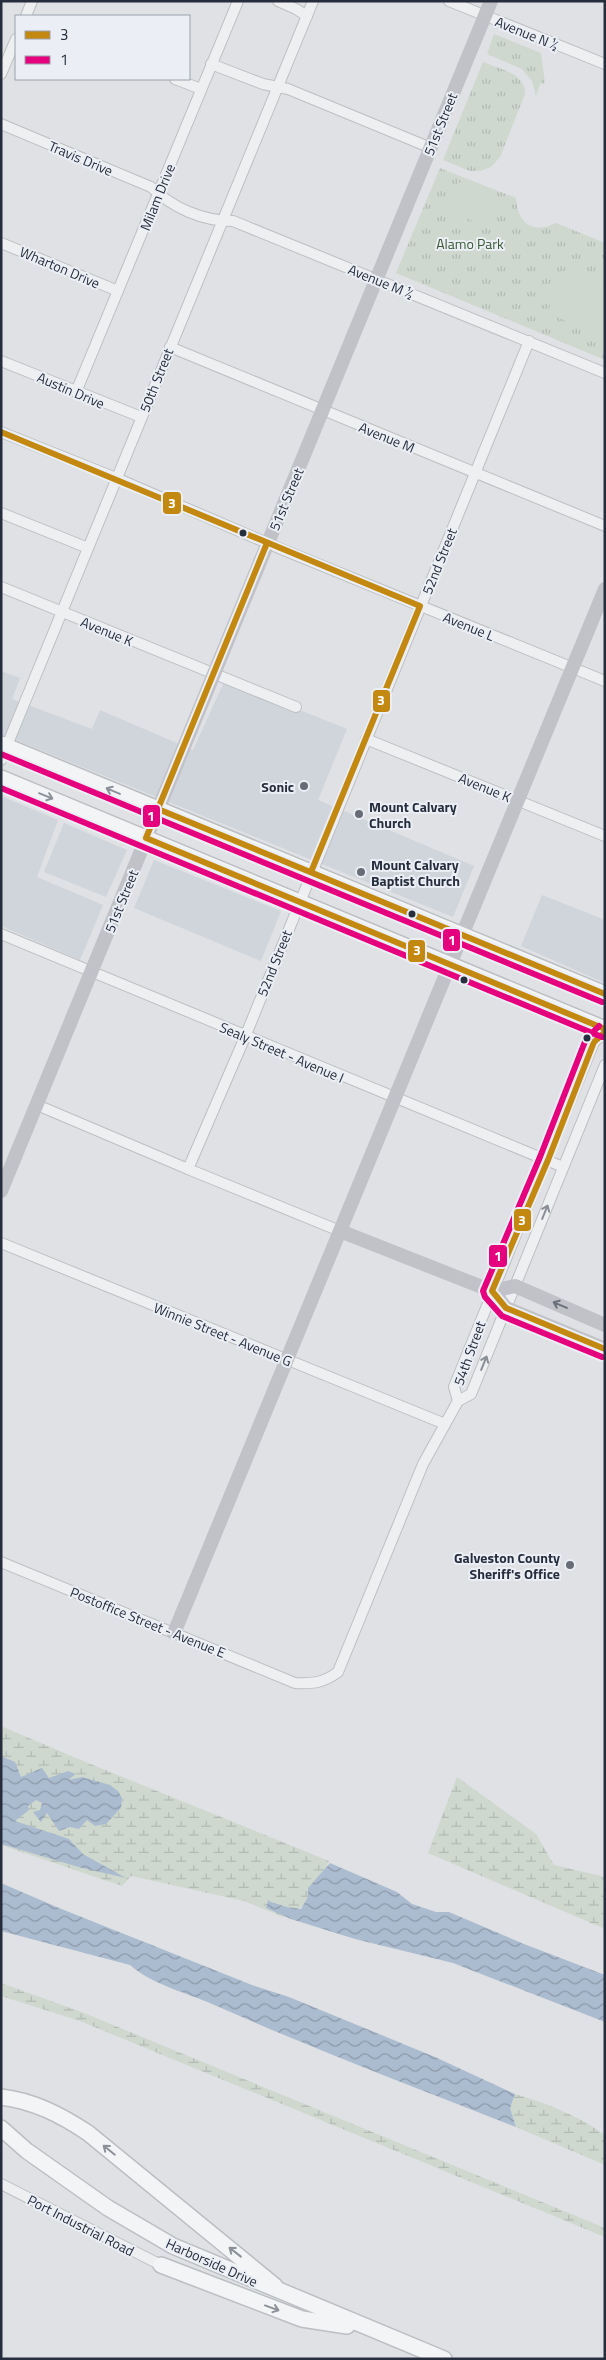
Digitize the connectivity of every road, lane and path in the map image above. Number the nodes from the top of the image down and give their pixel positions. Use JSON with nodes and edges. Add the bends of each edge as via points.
{"nodes":[{"id":1,"x":32,"y":1,"type":"edge"},
{"id":2,"x":238,"y":1,"type":"edge"},
{"id":3,"x":278,"y":1,"type":"edge"},
{"id":4,"x":313,"y":1,"type":"edge"},
{"id":5,"x":449,"y":1,"type":"edge"},
{"id":6,"x":491,"y":1,"type":"edge"},
{"id":7,"x":26,"y":15,"type":"edge"},
{"id":8,"x":307,"y":16,"type":"junction"},
{"id":9,"x":485,"y":16,"type":"junction"},
{"id":10,"x":15,"y":41,"type":"edge"},
{"id":11,"x":212,"y":64,"type":"junction"},
{"id":12,"x":605,"y":64,"type":"edge"},
{"id":13,"x":1,"y":74,"type":"edge"},
{"id":14,"x":178,"y":80,"type":"edge"},
{"id":15,"x":278,"y":87,"type":"junction"},
{"id":16,"x":201,"y":89,"type":"junction"},
{"id":17,"x":1,"y":124,"type":"edge"},
{"id":18,"x":431,"y":148,"type":"junction"},
{"id":19,"x":158,"y":194,"type":"junction"},
{"id":20,"x":222,"y":221,"type":"junction"},
{"id":21,"x":1,"y":243,"type":"edge"},
{"id":22,"x":376,"y":279,"type":"junction"},
{"id":23,"x":118,"y":291,"type":"junction"},
{"id":24,"x":529,"y":341,"type":"junction"},
{"id":25,"x":170,"y":347,"type":"junction"},
{"id":26,"x":1,"y":361,"type":"edge"},
{"id":27,"x":605,"y":373,"type":"edge"},
{"id":28,"x":76,"y":392,"type":"junction"},
{"id":29,"x":323,"y":410,"type":"junction"},
{"id":30,"x":141,"y":417,"type":"junction"},
{"id":31,"x":1,"y":432,"type":"edge"},
{"id":32,"x":475,"y":473,"type":"junction"},
{"id":33,"x":116,"y":478,"type":"junction"},
{"id":34,"x":1,"y":513,"type":"edge"},
{"id":35,"x":605,"y":526,"type":"edge"},
{"id":36,"x":267,"y":543,"type":"junction"},
{"id":37,"x":88,"y":548,"type":"junction"},
{"id":38,"x":1,"y":587,"type":"edge"},
{"id":39,"x":605,"y":589,"type":"edge"},
{"id":40,"x":420,"y":606,"type":"junction"},
{"id":41,"x":61,"y":612,"type":"junction"},
{"id":42,"x":572,"y":668,"type":"junction"},
{"id":43,"x":213,"y":674,"type":"junction"},
{"id":44,"x":605,"y":681,"type":"edge"},
{"id":45,"x":296,"y":708,"type":"dead end"},
{"id":46,"x":366,"y":739,"type":"junction"},
{"id":47,"x":3,"y":750,"type":"edge"},
{"id":48,"x":1,"y":778,"type":"edge"},
{"id":49,"x":517,"y":801,"type":"junction"},
{"id":50,"x":158,"y":809,"type":"junction"},
{"id":51,"x":605,"y":836,"type":"edge"},
{"id":52,"x":146,"y":838,"type":"junction"},
{"id":53,"x":311,"y":872,"type":"junction"},
{"id":54,"x":298,"y":901,"type":"junction"},
{"id":55,"x":1,"y":934,"type":"edge"},
{"id":56,"x":462,"y":934,"type":"junction"},
{"id":57,"x":450,"y":963,"type":"junction"},
{"id":58,"x":92,"y":972,"type":"junction"},
{"id":59,"x":605,"y":994,"type":"edge"},
{"id":60,"x":605,"y":1030,"type":"edge"},
{"id":61,"x":245,"y":1037,"type":"junction"},
{"id":62,"x":605,"y":1065,"type":"edge"},
{"id":63,"x":394,"y":1098,"type":"junction"},
{"id":64,"x":37,"y":1105,"type":"junction"},
{"id":65,"x":548,"y":1160,"type":"junction"},
{"id":66,"x":563,"y":1167,"type":"junction"},
{"id":67,"x":188,"y":1169,"type":"junction"},
{"id":68,"x":1,"y":1191,"type":"edge"},
{"id":69,"x":340,"y":1231,"type":"junction"},
{"id":70,"x":1,"y":1243,"type":"edge"},
{"id":71,"x":515,"y":1286,"type":"junction"},
{"id":72,"x":492,"y":1291,"type":"junction"},
{"id":73,"x":506,"y":1308,"type":"junction"},
{"id":74,"x":605,"y":1325,"type":"edge"},
{"id":75,"x":605,"y":1349,"type":"edge"},
{"id":76,"x":287,"y":1359,"type":"junction"},
{"id":77,"x":458,"y":1401,"type":"junction"},
{"id":78,"x":445,"y":1424,"type":"junction"},
{"id":79,"x":1,"y":1562,"type":"edge"},
{"id":80,"x":174,"y":1633,"type":"junction"},
{"id":81,"x":295,"y":1683,"type":"joint"},
{"id":82,"x":1,"y":2097,"type":"edge"},
{"id":83,"x":1,"y":2128,"type":"edge"},
{"id":84,"x":1,"y":2184,"type":"edge"},
{"id":85,"x":162,"y":2265,"type":"joint"},
{"id":86,"x":286,"y":2295,"type":"junction"},
{"id":87,"x":373,"y":2329,"type":"junction"},
{"id":88,"x":444,"y":2359,"type":"edge"}],
"edges":[{"from":1,"to":7,"type":"street"},
{"from":2,"to":11,"type":"street","name":"Milam Drive"},
{"from":3,"to":8,"type":"street"},
{"from":4,"to":8,"type":"street","name":"50th Street"},
{"from":5,"to":9,"type":"street","name":"Avenue N ½"},
{"from":6,"to":9,"type":"street","name":"51st Street"},
{"from":8,"to":15,"type":"street","name":"50th Street"},
{"from":9,"to":12,"type":"street","name":"Avenue N ½"},
{"from":9,"to":18,"type":"street","name":"51st Street"},
{"from":10,"to":13,"type":"street"},
{"from":11,"to":15,"type":"street"},
{"from":11,"to":16,"type":"street","name":"Milam Drive"},
{"from":14,"to":16,"type":"street"},
{"from":15,"to":18,"type":"street"},
{"from":15,"to":20,"type":"street","name":"50th Street"},
{"from":16,"to":19,"type":"street","name":"Milam Drive"},
{"from":17,"to":19,"type":"street","name":"Travis Drive","via":[[151,187]]},
{"from":18,"to":22,"type":"street","name":"51st Street"},
{"from":19,"to":20,"type":"street","name":"Avenue M ½","via":[[210,220]]},
{"from":19,"to":23,"type":"street","name":"Milam Drive"},
{"from":20,"to":22,"type":"street","name":"Avenue M ½","via":[[233,220]]},
{"from":20,"to":25,"type":"street","name":"50th Street"},
{"from":21,"to":23,"type":"street","name":"Wharton Drive"},
{"from":22,"to":24,"type":"street","name":"Avenue M ½"},
{"from":22,"to":29,"type":"street","name":"51st Street"},
{"from":23,"to":28,"type":"street","name":"Milam Drive"},
{"from":24,"to":27,"type":"street","name":"Avenue M ½"},
{"from":24,"to":32,"type":"street","name":"52nd Street"},
{"from":25,"to":29,"type":"street","name":"Avenue M"},
{"from":25,"to":30,"type":"street","name":"50th Street"},
{"from":26,"to":28,"type":"street","name":"Austin Drive"},
{"from":28,"to":30,"type":"street","name":"Austin Drive"},
{"from":29,"to":32,"type":"street","name":"Avenue M"},
{"from":29,"to":36,"type":"street","name":"51st Street"},
{"from":30,"to":33,"type":"street","name":"50th Street"},
{"from":31,"to":33,"type":"street","name":"Avenue L"},
{"from":32,"to":35,"type":"street","name":"Avenue M"},
{"from":32,"to":40,"type":"street","name":"52nd Street"},
{"from":33,"to":36,"type":"street","name":"Avenue L"},
{"from":33,"to":37,"type":"street","name":"50th Street"},
{"from":34,"to":37,"type":"street"},
{"from":36,"to":40,"type":"street","name":"Avenue L"},
{"from":36,"to":43,"type":"street","name":"51st Street"},
{"from":37,"to":41,"type":"street","name":"50th Street"},
{"from":38,"to":41,"type":"street","name":"Avenue K"},
{"from":39,"to":42,"type":"street"},
{"from":40,"to":42,"type":"street","name":"Avenue L"},
{"from":40,"to":46,"type":"street","name":"52nd Street"},
{"from":41,"to":43,"type":"street","name":"Avenue K"},
{"from":41,"to":47,"type":"street","name":"50th Street"},
{"from":42,"to":44,"type":"street","name":"Avenue L"},
{"from":42,"to":49,"type":"street"},
{"from":43,"to":45,"type":"street","name":"Avenue K"},
{"from":43,"to":50,"type":"street","name":"51st Street"},
{"from":46,"to":49,"type":"street","name":"Avenue K"},
{"from":46,"to":53,"type":"street","name":"52nd Street"},
{"from":50,"to":47,"type":"main road","one_way":true},
{"from":48,"to":52,"type":"main road","one_way":true},
{"from":49,"to":51,"type":"street","name":"Avenue K"},
{"from":49,"to":56,"type":"street"},
{"from":50,"to":52,"type":"street","name":"51st Street"},
{"from":50,"to":53,"type":"main road"},
{"from":52,"to":54,"type":"main road"},
{"from":52,"to":58,"type":"street","name":"51st Street"},
{"from":53,"to":54,"type":"street","name":"52nd Street"},
{"from":53,"to":56,"type":"main road"},
{"from":54,"to":57,"type":"main road"},
{"from":54,"to":61,"type":"street","name":"52nd Street"},
{"from":55,"to":58,"type":"street","name":"Sealy Street - Avenue I"},
{"from":56,"to":57,"type":"street"},
{"from":56,"to":59,"type":"main road"},
{"from":57,"to":60,"type":"main road"},
{"from":57,"to":63,"type":"street"},
{"from":58,"to":61,"type":"street","name":"Sealy Street - Avenue I"},
{"from":58,"to":64,"type":"street","name":"51st Street"},
{"from":60,"to":65,"type":"street","name":"54th Street","via":[[594,1042]]},
{"from":61,"to":63,"type":"street","name":"Sealy Street - Avenue I"},
{"from":61,"to":67,"type":"street","name":"52nd Street"},
{"from":62,"to":66,"type":"street","name":"54th Street"},
{"from":63,"to":65,"type":"street","name":"Sealy Street - Avenue I"},
{"from":63,"to":69,"type":"street"},
{"from":64,"to":67,"type":"street"},
{"from":64,"to":68,"type":"street","name":"51st Street"},
{"from":65,"to":66,"type":"street","name":"Sealy Street - Avenue I"},
{"from":65,"to":72,"type":"street","name":"54th Street"},
{"from":71,"to":66,"type":"street","name":"54th Street","one_way":true},
{"from":67,"to":69,"type":"street"},
{"from":69,"to":72,"type":"street"},
{"from":69,"to":76,"type":"street"},
{"from":70,"to":76,"type":"street","name":"Winnie Street - Avenue G"},
{"from":71,"to":72,"type":"street"},
{"from":71,"to":73,"type":"street","name":"54th Street"},
{"from":74,"to":71,"type":"street","one_way":true},
{"from":72,"to":73,"type":"street"},
{"from":72,"to":77,"type":"street","name":"54th Street","via":[[454,1387]]},
{"from":73,"to":75,"type":"street"},
{"from":77,"to":73,"type":"street","name":"54th Street","one_way":true,"via":[[471,1394]]},
{"from":76,"to":78,"type":"street","name":"Winnie Street - Avenue G"},
{"from":76,"to":80,"type":"street"},
{"from":77,"to":78,"type":"street","name":"54th Street"},
{"from":78,"to":81,"type":"street","name":"54th Street","via":[[424,1464],[338,1672],[326,1681]]},
{"from":79,"to":80,"type":"street","name":"Postoffice Street - Avenue E"},
{"from":80,"to":81,"type":"street","name":"Postoffice Street - Avenue E"},
{"from":86,"to":82,"type":"main road","one_way":true,"via":[[88,2133],[62,2116],[20,2099]]},
{"from":83,"to":86,"type":"main road","name":"Harborside Drive","via":[[27,2151],[108,2208],[173,2246]]},
{"from":84,"to":85,"type":"street","name":"Port Industrial Road"},
{"from":85,"to":87,"type":"main road","one_way":true,"via":[[302,2319]]},
{"from":86,"to":87,"type":"main road","name":"Harborside Drive"},
{"from":87,"to":88,"type":"main road","name":"Harborside Drive"}]}
